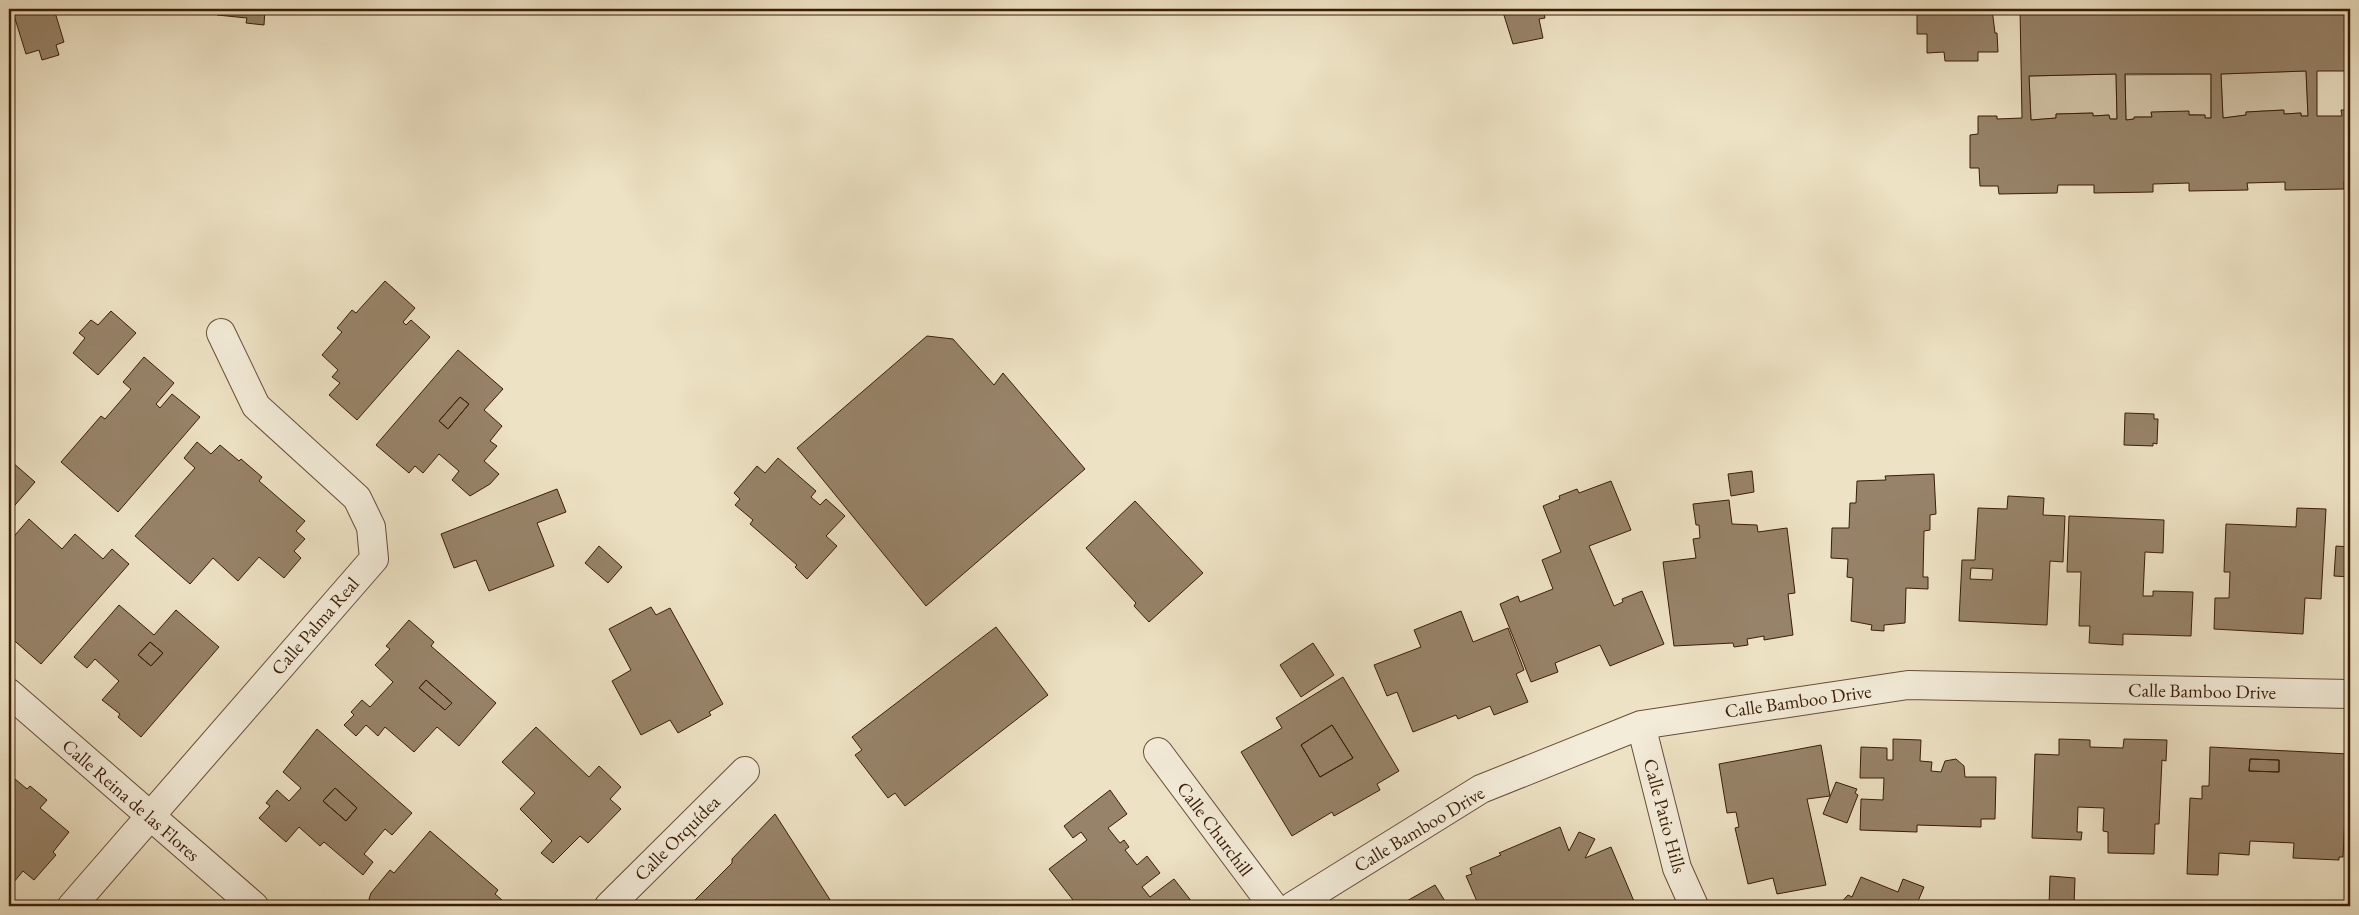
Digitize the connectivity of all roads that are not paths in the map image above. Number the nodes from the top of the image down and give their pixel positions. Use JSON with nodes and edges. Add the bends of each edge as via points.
{"nodes":[{"id":1,"x":221,"y":333,"type":"dead end"},
{"id":2,"x":9,"y":693,"type":"edge"},
{"id":3,"x":2350,"y":694,"type":"edge"},
{"id":4,"x":1641,"y":725,"type":"junction"},
{"id":5,"x":1158,"y":752,"type":"dead end"},
{"id":6,"x":745,"y":771,"type":"dead end"},
{"id":7,"x":150,"y":816,"type":"junction"},
{"id":8,"x":72,"y":906,"type":"edge"},
{"id":9,"x":254,"y":906,"type":"edge"},
{"id":10,"x":609,"y":906,"type":"edge"},
{"id":11,"x":1273,"y":906,"type":"edge"},
{"id":12,"x":1293,"y":906,"type":"edge"},
{"id":13,"x":1694,"y":906,"type":"edge"}],
"edges":[{"from":1,"to":7,"type":"street","name":"Calle Palma Real","via":[[256,406],[357,498],[371,528],[374,559]]},
{"from":2,"to":7,"type":"street","name":"Calle Reina de las Flores"},
{"from":3,"to":4,"type":"street","name":"Calle Bamboo Drive","via":[[1908,685]]},
{"from":4,"to":12,"type":"street","name":"Calle Bamboo Drive","via":[[1481,789]]},
{"from":4,"to":13,"type":"street","name":"Calle Patio Hills","via":[[1677,868]]},
{"from":5,"to":11,"type":"street","name":"Calle Churchill"},
{"from":6,"to":10,"type":"street","name":"Calle Orquídea"},
{"from":7,"to":8,"type":"street","name":"Calle Palma Real"},
{"from":7,"to":9,"type":"street","name":"Calle Reina de las Flores"}]}
